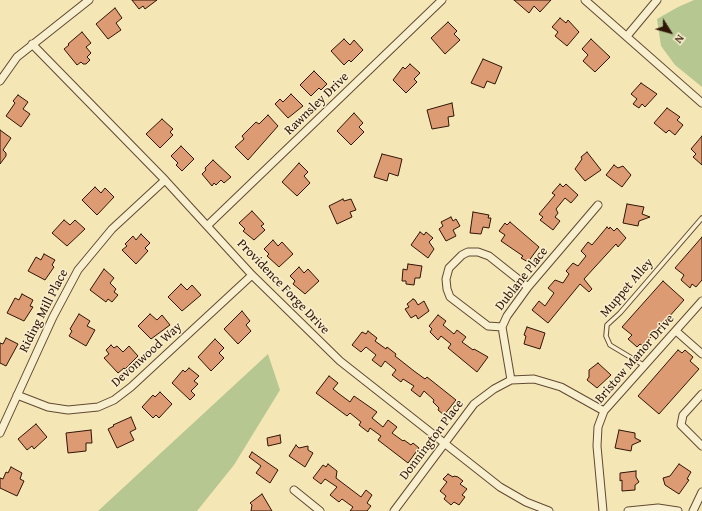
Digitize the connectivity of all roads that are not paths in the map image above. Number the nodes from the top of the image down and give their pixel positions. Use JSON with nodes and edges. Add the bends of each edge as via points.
{"nodes":[{"id":1,"x":89,"y":0,"type":"edge"},
{"id":2,"x":442,"y":0,"type":"edge"},
{"id":3,"x":585,"y":0,"type":"edge"},
{"id":4,"x":657,"y":0,"type":"edge"},
{"id":5,"x":627,"y":36,"type":"junction"},
{"id":6,"x":32,"y":44,"type":"junction"},
{"id":7,"x":0,"y":80,"type":"edge"},
{"id":8,"x":702,"y":104,"type":"edge"},
{"id":9,"x":165,"y":180,"type":"junction"},
{"id":10,"x":598,"y":205,"type":"dead end"},
{"id":11,"x":702,"y":218,"type":"edge"},
{"id":12,"x":208,"y":225,"type":"junction"},
{"id":13,"x":252,"y":275,"type":"junction"},
{"id":14,"x":528,"y":287,"type":"junction"},
{"id":15,"x":702,"y":301,"type":"edge"},
{"id":16,"x":502,"y":327,"type":"junction"},
{"id":17,"x":676,"y":331,"type":"junction"},
{"id":18,"x":702,"y":354,"type":"edge"},
{"id":19,"x":645,"y":366,"type":"junction"},
{"id":20,"x":511,"y":380,"type":"junction"},
{"id":21,"x":702,"y":394,"type":"edge"},
{"id":22,"x":17,"y":395,"type":"junction"},
{"id":23,"x":604,"y":411,"type":"junction"},
{"id":24,"x":0,"y":432,"type":"edge"},
{"id":25,"x":446,"y":443,"type":"junction"},
{"id":26,"x":702,"y":446,"type":"edge"},
{"id":27,"x":294,"y":490,"type":"dead end"},
{"id":28,"x":702,"y":492,"type":"edge"},
{"id":29,"x":320,"y":511,"type":"edge"},
{"id":30,"x":394,"y":511,"type":"edge"},
{"id":31,"x":549,"y":511,"type":"edge"},
{"id":32,"x":603,"y":511,"type":"edge"},
{"id":33,"x":628,"y":511,"type":"edge"},
{"id":34,"x":678,"y":511,"type":"edge"},
{"id":35,"x":692,"y":511,"type":"edge"}],
"edges":[{"from":1,"to":6,"type":"street"},
{"from":2,"to":12,"type":"street","name":"Rawnsley Drive"},
{"from":3,"to":5,"type":"street"},
{"from":4,"to":5,"type":"street"},
{"from":5,"to":8,"type":"street"},
{"from":6,"to":7,"type":"street","via":[[17,57]]},
{"from":6,"to":9,"type":"street","name":"Providence Forge Drive"},
{"from":9,"to":12,"type":"street","name":"Providence Forge Drive"},
{"from":9,"to":22,"type":"street","name":"Riding Mill Place","via":[[112,229],[78,270],[52,317]]},
{"from":10,"to":14,"type":"street","name":"Dublane Place"},
{"from":11,"to":19,"type":"lane","name":"Muppet Alley","via":[[607,325],[606,336],[610,345]]},
{"from":12,"to":13,"type":"street","name":"Providence Forge Drive"},
{"from":13,"to":22,"type":"street","name":"Devonwood Way","via":[[132,387],[114,400],[98,407],[68,410],[48,407]]},
{"from":13,"to":25,"type":"street","name":"Providence Forge Drive","via":[[340,361]]},
{"from":14,"to":16,"type":"street","name":"Dublane Place"},
{"from":14,"to":16,"type":"street","via":[[489,256],[478,252],[462,254],[449,268],[446,279],[450,297],[488,326]]},
{"from":15,"to":17,"type":"street","name":"Bristow Manor Drive"},
{"from":16,"to":20,"type":"street","name":"Dublane Place"},
{"from":17,"to":18,"type":"street"},
{"from":17,"to":19,"type":"street","name":"Bristow Manor Drive"},
{"from":19,"to":23,"type":"street","name":"Bristow Manor Drive"},
{"from":20,"to":23,"type":"street","name":"Donnington Place","via":[[534,379],[561,387]]},
{"from":20,"to":25,"type":"street","name":"Donnington Place","via":[[474,404]]},
{"from":21,"to":26,"type":"street","via":[[683,415],[681,425]]},
{"from":22,"to":24,"type":"street","name":"Riding Mill Place"},
{"from":23,"to":32,"type":"street","name":"Bristow Manor Drive","via":[[598,427],[597,446]]},
{"from":25,"to":30,"type":"street","name":"Donnington Place"},
{"from":25,"to":31,"type":"street","name":"Providence Forge Drive","via":[[500,487],[526,502]]},
{"from":27,"to":29,"type":"street"},
{"from":28,"to":35,"type":"street"},
{"from":33,"to":34,"type":"street","via":[[658,508]]}]}
